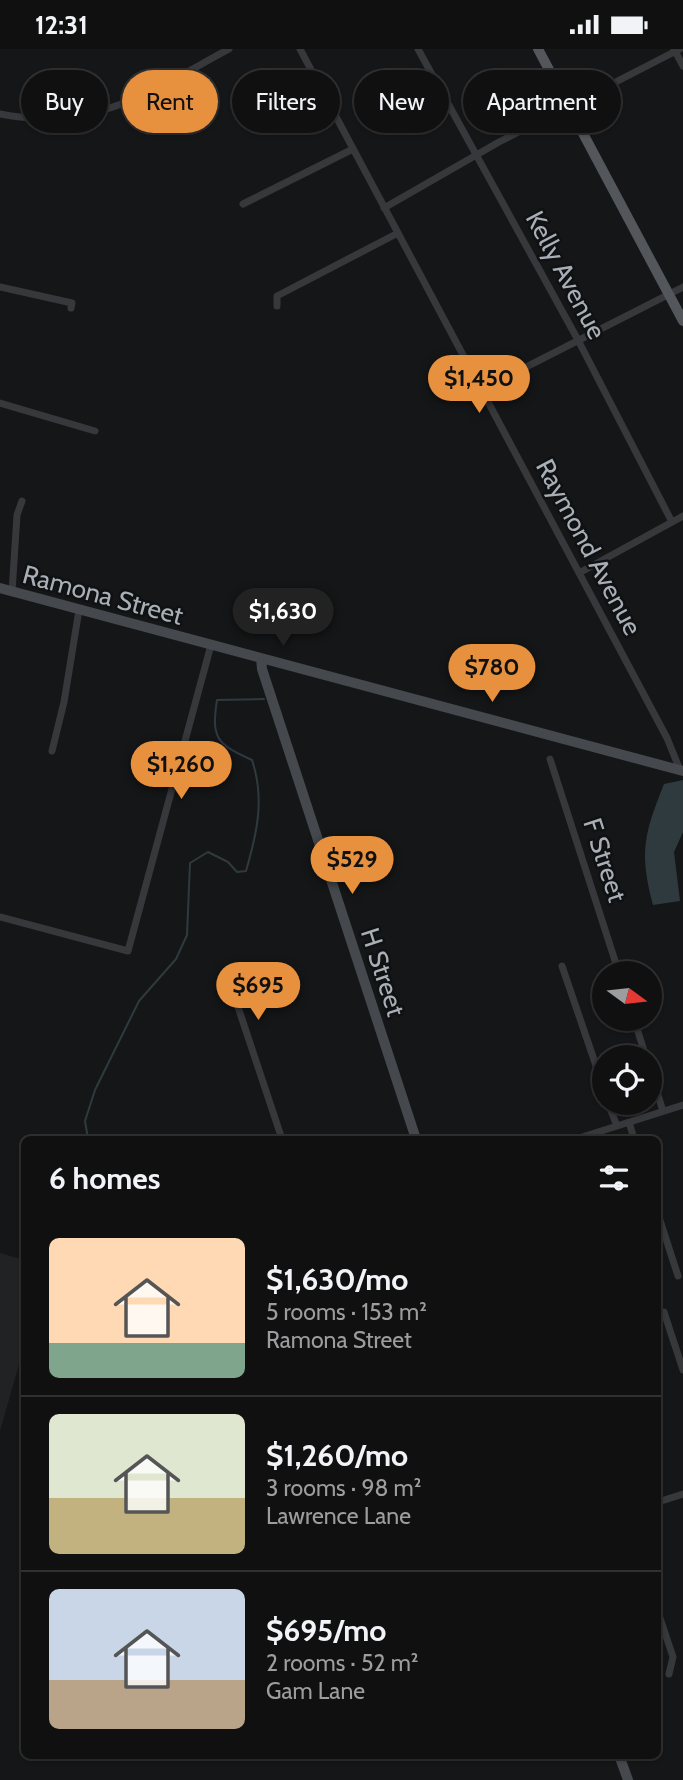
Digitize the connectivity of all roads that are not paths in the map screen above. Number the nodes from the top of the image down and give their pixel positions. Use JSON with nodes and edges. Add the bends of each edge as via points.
{"nodes":[{"id":1,"x":229,"y":49,"type":"edge"},
{"id":2,"x":300,"y":49,"type":"edge"},
{"id":3,"x":418,"y":49,"type":"edge"},
{"id":4,"x":538,"y":49,"type":"edge"},
{"id":5,"x":676,"y":50,"type":"edge"},
{"id":6,"x":683,"y":66,"type":"edge"},
{"id":7,"x":550,"y":70,"type":"edge"},
{"id":8,"x":621,"y":79,"type":"edge"},
{"id":9,"x":0,"y":114,"type":"edge"},
{"id":10,"x":518,"y":133,"type":"edge"},
{"id":11,"x":585,"y":133,"type":"edge"},
{"id":12,"x":353,"y":149,"type":"junction"},
{"id":13,"x":478,"y":155,"type":"junction"},
{"id":14,"x":243,"y":204,"type":"dead end"},
{"id":15,"x":384,"y":208,"type":"junction"},
{"id":16,"x":398,"y":233,"type":"junction"},
{"id":17,"x":683,"y":286,"type":"edge"},
{"id":18,"x":0,"y":287,"type":"edge"},
{"id":19,"x":668,"y":294,"type":"junction"},
{"id":20,"x":277,"y":306,"type":"dead end"},
{"id":21,"x":71,"y":308,"type":"dead end"},
{"id":22,"x":683,"y":321,"type":"edge"},
{"id":23,"x":578,"y":340,"type":"junction"},
{"id":24,"x":481,"y":390,"type":"junction"},
{"id":25,"x":0,"y":403,"type":"edge"},
{"id":26,"x":95,"y":431,"type":"dead end"},
{"id":27,"x":22,"y":501,"type":"dead end"},
{"id":28,"x":683,"y":516,"type":"edge"},
{"id":29,"x":672,"y":523,"type":"junction"},
{"id":30,"x":579,"y":573,"type":"junction"},
{"id":31,"x":0,"y":589,"type":"edge"},
{"id":32,"x":12,"y":592,"type":"junction"},
{"id":33,"x":79,"y":610,"type":"junction"},
{"id":34,"x":211,"y":645,"type":"junction"},
{"id":35,"x":261,"y":658,"type":"junction"},
{"id":36,"x":52,"y":751,"type":"dead end"},
{"id":37,"x":550,"y":759,"type":"dead end"},
{"id":38,"x":681,"y":771,"type":"edge"},
{"id":39,"x":0,"y":917,"type":"edge"},
{"id":40,"x":615,"y":961,"type":"edge"},
{"id":41,"x":562,"y":967,"type":"dead end"},
{"id":42,"x":229,"y":980,"type":"dead end"},
{"id":43,"x":592,"y":1054,"type":"edge"},
{"id":44,"x":683,"y":1105,"type":"edge"},
{"id":45,"x":662,"y":1108,"type":"edge"},
{"id":46,"x":663,"y":1111,"type":"junction"},
{"id":47,"x":613,"y":1115,"type":"edge"},
{"id":48,"x":629,"y":1122,"type":"junction"},
{"id":49,"x":617,"y":1126,"type":"junction"},
{"id":50,"x":281,"y":1136,"type":"edge"},
{"id":51,"x":415,"y":1136,"type":"edge"},
{"id":52,"x":585,"y":1136,"type":"edge"},
{"id":53,"x":633,"y":1136,"type":"edge"},
{"id":54,"x":661,"y":1223,"type":"edge"},
{"id":55,"x":678,"y":1276,"type":"dead end"},
{"id":56,"x":664,"y":1312,"type":"dead end"},
{"id":57,"x":683,"y":1370,"type":"edge"},
{"id":58,"x":683,"y":1494,"type":"edge"},
{"id":59,"x":661,"y":1501,"type":"edge"},
{"id":60,"x":661,"y":1621,"type":"edge"},
{"id":61,"x":669,"y":1674,"type":"dead end"},
{"id":62,"x":621,"y":1759,"type":"edge"},
{"id":63,"x":628,"y":1780,"type":"edge"}],
"edges":[{"from":1,"to":9,"type":"street","via":[[97,114],[38,119]]},
{"from":2,"to":12,"type":"street","name":"Raymond Avenue"},
{"from":3,"to":13,"type":"street","name":"Kelly Avenue"},
{"from":4,"to":7,"type":"main road"},
{"from":5,"to":6,"type":"street"},
{"from":5,"to":8,"type":"street"},
{"from":10,"to":13,"type":"street"},
{"from":11,"to":19,"type":"main road"},
{"from":12,"to":14,"type":"street"},
{"from":12,"to":15,"type":"street","name":"Raymond Avenue"},
{"from":13,"to":15,"type":"street"},
{"from":13,"to":23,"type":"street","name":"Kelly Avenue"},
{"from":15,"to":16,"type":"street","name":"Raymond Avenue"},
{"from":16,"to":20,"type":"street","via":[[277,296]]},
{"from":16,"to":24,"type":"street","name":"Raymond Avenue"},
{"from":17,"to":19,"type":"street"},
{"from":18,"to":21,"type":"street","via":[[72,303]]},
{"from":19,"to":22,"type":"main road"},
{"from":19,"to":23,"type":"street"},
{"from":23,"to":24,"type":"street"},
{"from":23,"to":29,"type":"street","name":"Kelly Avenue"},
{"from":24,"to":30,"type":"street","name":"Raymond Avenue"},
{"from":25,"to":26,"type":"street"},
{"from":27,"to":32,"type":"street"},
{"from":28,"to":29,"type":"street"},
{"from":29,"to":30,"type":"street"},
{"from":30,"to":38,"type":"street","name":"Raymond Avenue"},
{"from":31,"to":32,"type":"main road","name":"Ramona Street"},
{"from":32,"to":33,"type":"main road","name":"Ramona Street"},
{"from":33,"to":34,"type":"main road","name":"Ramona Street"},
{"from":33,"to":36,"type":"street"},
{"from":34,"to":35,"type":"main road","name":"Ramona Street"},
{"from":34,"to":39,"type":"street","via":[[128,951]]},
{"from":35,"to":38,"type":"main road","name":"Ramona Street"},
{"from":35,"to":51,"type":"main road","name":"H Street"},
{"from":37,"to":40,"type":"street","name":"F Street"},
{"from":41,"to":43,"type":"street"},
{"from":42,"to":50,"type":"street"},
{"from":44,"to":46,"type":"street"},
{"from":45,"to":46,"type":"street"},
{"from":46,"to":48,"type":"street"},
{"from":47,"to":49,"type":"street"},
{"from":48,"to":49,"type":"street"},
{"from":48,"to":53,"type":"street"},
{"from":49,"to":52,"type":"street"},
{"from":54,"to":55,"type":"street"},
{"from":56,"to":57,"type":"street"},
{"from":58,"to":59,"type":"street"},
{"from":60,"to":61,"type":"street","via":[[673,1657]]},
{"from":62,"to":63,"type":"main road"}]}
